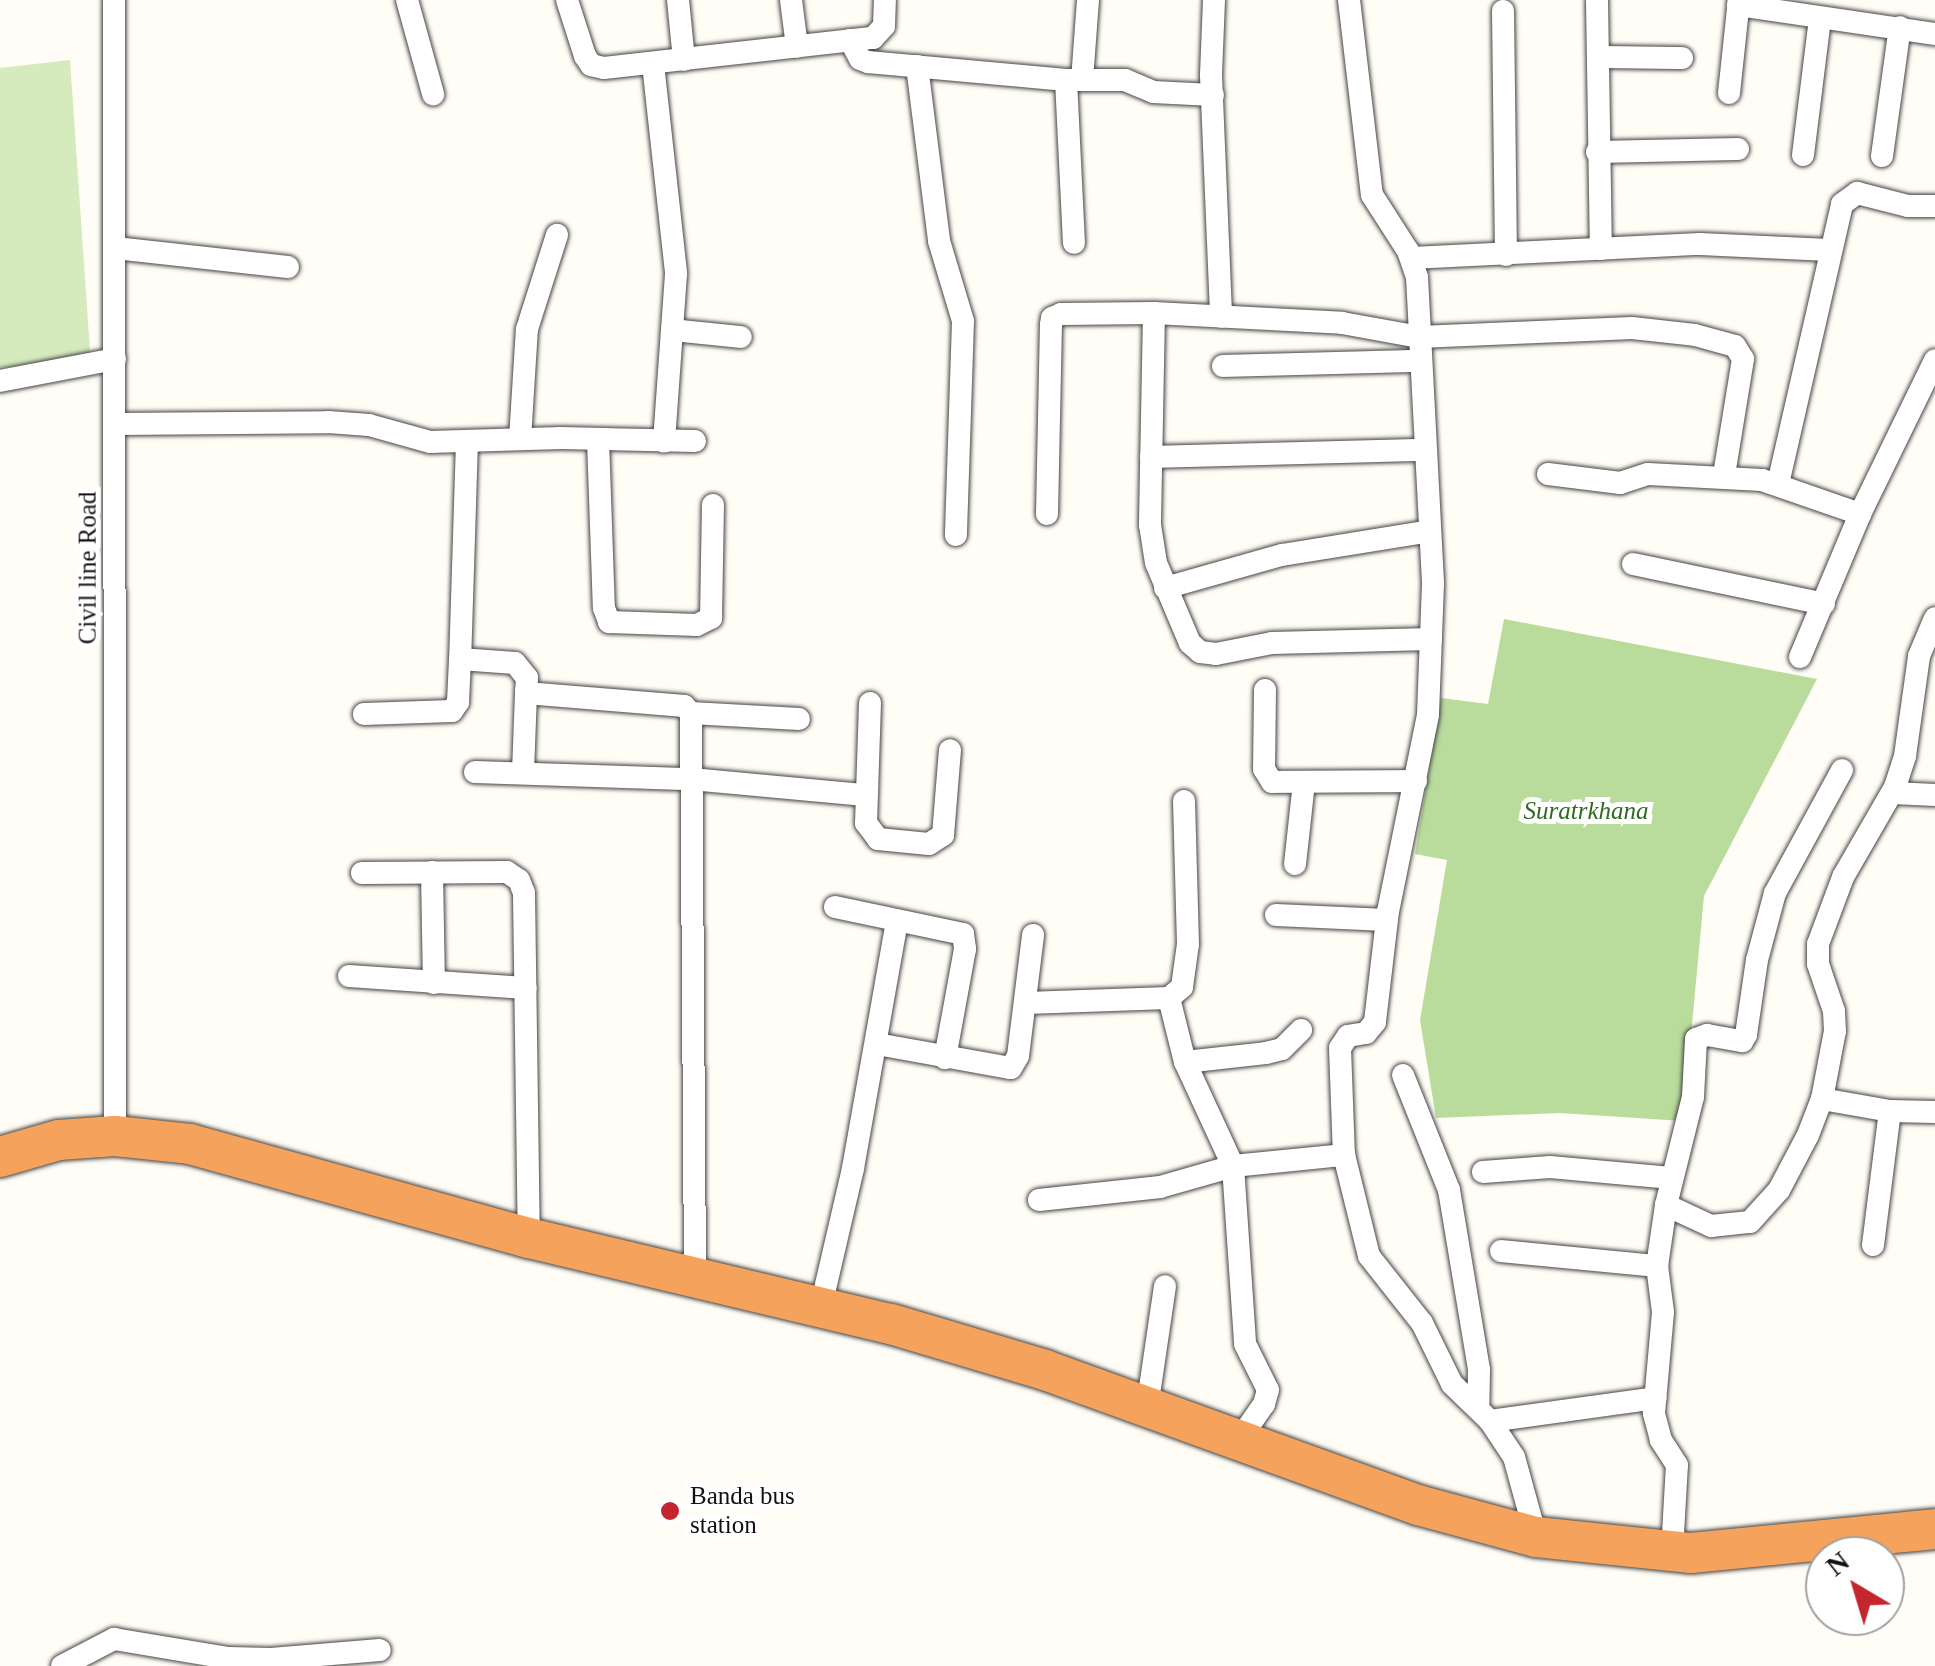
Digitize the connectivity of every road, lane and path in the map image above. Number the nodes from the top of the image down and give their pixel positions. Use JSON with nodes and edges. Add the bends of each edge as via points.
{"nodes":[{"id":1,"x":114,"y":0,"type":"edge"},
{"id":2,"x":406,"y":0,"type":"edge"},
{"id":3,"x":566,"y":0,"type":"edge"},
{"id":4,"x":678,"y":0,"type":"edge"},
{"id":5,"x":791,"y":0,"type":"edge"},
{"id":6,"x":885,"y":0,"type":"edge"},
{"id":7,"x":1088,"y":0,"type":"edge"},
{"id":8,"x":1214,"y":0,"type":"edge"},
{"id":9,"x":1349,"y":0,"type":"edge"},
{"id":10,"x":1598,"y":0,"type":"edge"},
{"id":11,"x":1883,"y":0,"type":"edge"},
{"id":12,"x":1738,"y":2,"type":"edge"},
{"id":13,"x":1503,"y":11,"type":"dead end"},
{"id":14,"x":1820,"y":18,"type":"junction"},
{"id":15,"x":1889,"y":26,"type":"junction"},
{"id":16,"x":1935,"y":34,"type":"edge"},
{"id":17,"x":850,"y":40,"type":"junction"},
{"id":18,"x":796,"y":47,"type":"junction"},
{"id":19,"x":1598,"y":57,"type":"junction"},
{"id":20,"x":1682,"y":58,"type":"dead end"},
{"id":21,"x":684,"y":60,"type":"junction"},
{"id":22,"x":654,"y":64,"type":"junction"},
{"id":23,"x":917,"y":66,"type":"junction"},
{"id":24,"x":1074,"y":80,"type":"junction"},
{"id":25,"x":1729,"y":92,"type":"dead end"},
{"id":26,"x":433,"y":94,"type":"dead end"},
{"id":27,"x":1213,"y":95,"type":"junction"},
{"id":28,"x":1738,"y":149,"type":"dead end"},
{"id":29,"x":1597,"y":152,"type":"junction"},
{"id":30,"x":1803,"y":154,"type":"dead end"},
{"id":31,"x":1882,"y":156,"type":"dead end"},
{"id":32,"x":1908,"y":206,"type":"junction"},
{"id":33,"x":1935,"y":206,"type":"edge"},
{"id":34,"x":1935,"y":220,"type":"edge"},
{"id":35,"x":557,"y":235,"type":"dead end"},
{"id":36,"x":1074,"y":243,"type":"dead end"},
{"id":37,"x":115,"y":248,"type":"junction"},
{"id":38,"x":1601,"y":250,"type":"junction"},
{"id":39,"x":1829,"y":250,"type":"junction"},
{"id":40,"x":1506,"y":254,"type":"junction"},
{"id":41,"x":1411,"y":258,"type":"junction"},
{"id":42,"x":288,"y":267,"type":"dead end"},
{"id":43,"x":1154,"y":312,"type":"junction"},
{"id":44,"x":1221,"y":317,"type":"junction"},
{"id":45,"x":672,"y":330,"type":"junction"},
{"id":46,"x":742,"y":337,"type":"dead end"},
{"id":47,"x":1419,"y":349,"type":"junction"},
{"id":48,"x":115,"y":359,"type":"junction"},
{"id":49,"x":1935,"y":360,"type":"edge"},
{"id":50,"x":1223,"y":366,"type":"dead end"},
{"id":51,"x":0,"y":382,"type":"edge"},
{"id":52,"x":116,"y":424,"type":"junction"},
{"id":53,"x":520,"y":440,"type":"junction"},
{"id":54,"x":598,"y":440,"type":"junction"},
{"id":55,"x":468,"y":441,"type":"junction"},
{"id":56,"x":695,"y":441,"type":"dead end"},
{"id":57,"x":664,"y":442,"type":"junction"},
{"id":58,"x":1424,"y":450,"type":"junction"},
{"id":59,"x":1151,"y":457,"type":"junction"},
{"id":60,"x":1548,"y":474,"type":"dead end"},
{"id":61,"x":1724,"y":475,"type":"junction"},
{"id":62,"x":1778,"y":484,"type":"junction"},
{"id":63,"x":713,"y":505,"type":"dead end"},
{"id":64,"x":1047,"y":514,"type":"dead end"},
{"id":65,"x":1860,"y":514,"type":"junction"},
{"id":66,"x":1430,"y":532,"type":"junction"},
{"id":67,"x":956,"y":534,"type":"dead end"},
{"id":68,"x":1634,"y":564,"type":"dead end"},
{"id":69,"x":1165,"y":588,"type":"junction"},
{"id":70,"x":1824,"y":604,"type":"junction"},
{"id":71,"x":1935,"y":618,"type":"edge"},
{"id":72,"x":1432,"y":639,"type":"junction"},
{"id":73,"x":1800,"y":657,"type":"dead end"},
{"id":74,"x":460,"y":659,"type":"junction"},
{"id":75,"x":1265,"y":690,"type":"dead end"},
{"id":76,"x":526,"y":693,"type":"junction"},
{"id":77,"x":870,"y":704,"type":"dead end"},
{"id":78,"x":691,"y":713,"type":"junction"},
{"id":79,"x":364,"y":714,"type":"dead end"},
{"id":80,"x":799,"y":720,"type":"dead end"},
{"id":81,"x":950,"y":750,"type":"dead end"},
{"id":82,"x":1842,"y":770,"type":"dead end"},
{"id":83,"x":475,"y":772,"type":"dead end"},
{"id":84,"x":523,"y":772,"type":"junction"},
{"id":85,"x":692,"y":779,"type":"junction"},
{"id":86,"x":1416,"y":781,"type":"junction"},
{"id":87,"x":1304,"y":782,"type":"junction"},
{"id":88,"x":1893,"y":793,"type":"junction"},
{"id":89,"x":865,"y":795,"type":"junction"},
{"id":90,"x":1935,"y":795,"type":"edge"},
{"id":91,"x":1184,"y":801,"type":"dead end"},
{"id":92,"x":1295,"y":864,"type":"dead end"},
{"id":93,"x":432,"y":872,"type":"junction"},
{"id":94,"x":362,"y":873,"type":"dead end"},
{"id":95,"x":835,"y":907,"type":"dead end"},
{"id":96,"x":1276,"y":915,"type":"dead end"},
{"id":97,"x":897,"y":920,"type":"junction"},
{"id":98,"x":1386,"y":920,"type":"junction"},
{"id":99,"x":1032,"y":935,"type":"dead end"},
{"id":100,"x":349,"y":976,"type":"dead end"},
{"id":101,"x":434,"y":982,"type":"junction"},
{"id":102,"x":526,"y":988,"type":"junction"},
{"id":103,"x":1169,"y":998,"type":"junction"},
{"id":104,"x":1026,"y":1003,"type":"junction"},
{"id":105,"x":1301,"y":1030,"type":"dead end"},
{"id":106,"x":877,"y":1044,"type":"junction"},
{"id":107,"x":945,"y":1058,"type":"junction"},
{"id":108,"x":1184,"y":1062,"type":"junction"},
{"id":109,"x":1403,"y":1074,"type":"dead end"},
{"id":110,"x":1822,"y":1098,"type":"junction"},
{"id":111,"x":1890,"y":1111,"type":"junction"},
{"id":112,"x":1935,"y":1112,"type":"edge"},
{"id":113,"x":115,"y":1136,"type":"junction"},
{"id":114,"x":1344,"y":1155,"type":"junction"},
{"id":115,"x":0,"y":1157,"type":"edge"},
{"id":116,"x":1232,"y":1166,"type":"junction"},
{"id":117,"x":1484,"y":1172,"type":"dead end"},
{"id":118,"x":1672,"y":1178,"type":"junction"},
{"id":119,"x":1039,"y":1200,"type":"dead end"},
{"id":120,"x":1666,"y":1206,"type":"junction"},
{"id":121,"x":529,"y":1238,"type":"junction"},
{"id":122,"x":1873,"y":1245,"type":"dead end"},
{"id":123,"x":1501,"y":1250,"type":"dead end"},
{"id":124,"x":1657,"y":1266,"type":"junction"},
{"id":125,"x":695,"y":1274,"type":"junction"},
{"id":126,"x":1164,"y":1286,"type":"dead end"},
{"id":127,"x":821,"y":1306,"type":"junction"},
{"id":128,"x":1655,"y":1398,"type":"junction"},
{"id":129,"x":1148,"y":1408,"type":"junction"},
{"id":130,"x":1484,"y":1415,"type":"junction"},
{"id":131,"x":1239,"y":1440,"type":"junction"},
{"id":132,"x":1935,"y":1529,"type":"edge"},
{"id":133,"x":1536,"y":1537,"type":"junction"},
{"id":134,"x":1672,"y":1552,"type":"junction"},
{"id":135,"x":380,"y":1650,"type":"dead end"},
{"id":136,"x":62,"y":1666,"type":"edge"}],
"edges":[{"from":1,"to":37,"type":"street","name":"Civil line Road"},
{"from":2,"to":26,"type":"street"},
{"from":3,"to":22,"type":"street","via":[[591,64]]},
{"from":4,"to":21,"type":"street"},
{"from":5,"to":18,"type":"street"},
{"from":6,"to":17,"type":"street","via":[[880,33]]},
{"from":7,"to":24,"type":"street"},
{"from":8,"to":27,"type":"street"},
{"from":9,"to":41,"type":"street","via":[[1372,195]]},
{"from":10,"to":19,"type":"street"},
{"from":11,"to":15,"type":"street"},
{"from":12,"to":14,"type":"street"},
{"from":12,"to":25,"type":"street"},
{"from":13,"to":40,"type":"street"},
{"from":14,"to":15,"type":"street"},
{"from":14,"to":30,"type":"street"},
{"from":15,"to":16,"type":"street"},
{"from":15,"to":31,"type":"street"},
{"from":17,"to":18,"type":"street"},
{"from":17,"to":23,"type":"street","via":[[860,60]]},
{"from":18,"to":21,"type":"street"},
{"from":19,"to":20,"type":"street"},
{"from":19,"to":29,"type":"street"},
{"from":21,"to":22,"type":"street"},
{"from":22,"to":45,"type":"street","via":[[675,242]]},
{"from":23,"to":24,"type":"street"},
{"from":23,"to":67,"type":"street","via":[[940,241],[963,321]]},
{"from":24,"to":27,"type":"street","via":[[1125,80],[1153,92]]},
{"from":24,"to":36,"type":"street"},
{"from":27,"to":44,"type":"street"},
{"from":28,"to":29,"type":"street"},
{"from":29,"to":38,"type":"street"},
{"from":32,"to":33,"type":"street"},
{"from":32,"to":34,"type":"street"},
{"from":32,"to":39,"type":"street","via":[[1850,194]]},
{"from":35,"to":53,"type":"street","via":[[527,329]]},
{"from":37,"to":42,"type":"street"},
{"from":37,"to":48,"type":"street","name":"Civil line Road"},
{"from":38,"to":39,"type":"street","via":[[1745,244]]},
{"from":38,"to":40,"type":"street"},
{"from":39,"to":62,"type":"street"},
{"from":40,"to":41,"type":"street"},
{"from":41,"to":47,"type":"street"},
{"from":43,"to":44,"type":"street"},
{"from":43,"to":59,"type":"street"},
{"from":43,"to":64,"type":"street","via":[[1052,318]]},
{"from":44,"to":47,"type":"street","via":[[1362,324]]},
{"from":45,"to":46,"type":"street"},
{"from":45,"to":57,"type":"street"},
{"from":47,"to":50,"type":"street"},
{"from":47,"to":58,"type":"street"},
{"from":47,"to":61,"type":"street","via":[[1632,328],[1727,343],[1743,359]]},
{"from":48,"to":51,"type":"street"},
{"from":48,"to":52,"type":"street","name":"Civil line Road"},
{"from":49,"to":65,"type":"street"},
{"from":52,"to":55,"type":"street","via":[[328,422],[430,442]]},
{"from":52,"to":113,"type":"street","name":"Civil line Road"},
{"from":53,"to":54,"type":"street"},
{"from":53,"to":55,"type":"street"},
{"from":54,"to":57,"type":"street"},
{"from":54,"to":63,"type":"street","via":[[609,622],[697,624],[711,618]]},
{"from":55,"to":74,"type":"street"},
{"from":56,"to":57,"type":"street"},
{"from":58,"to":59,"type":"street"},
{"from":58,"to":66,"type":"street"},
{"from":59,"to":69,"type":"street","via":[[1150,526]]},
{"from":60,"to":61,"type":"street","via":[[1620,483],[1639,475]]},
{"from":61,"to":62,"type":"street"},
{"from":62,"to":65,"type":"street"},
{"from":65,"to":70,"type":"street"},
{"from":66,"to":69,"type":"street","via":[[1282,555]]},
{"from":66,"to":72,"type":"street"},
{"from":68,"to":70,"type":"street"},
{"from":69,"to":72,"type":"street","via":[[1200,652]]},
{"from":70,"to":73,"type":"street"},
{"from":71,"to":88,"type":"street","via":[[1920,656]]},
{"from":72,"to":86,"type":"street"},
{"from":74,"to":76,"type":"street","via":[[515,663],[527,678]]},
{"from":74,"to":79,"type":"street","via":[[452,711]]},
{"from":75,"to":87,"type":"street","via":[[1266,777]]},
{"from":76,"to":78,"type":"street","via":[[684,706]]},
{"from":76,"to":84,"type":"street"},
{"from":77,"to":89,"type":"street"},
{"from":78,"to":80,"type":"street"},
{"from":78,"to":85,"type":"street"},
{"from":81,"to":89,"type":"street","via":[[946,825],[938,841],[878,839],[866,823]]},
{"from":82,"to":118,"type":"street","via":[[1775,893],[1746,1035],[1742,1041],[1696,1039],[1693,1097]]},
{"from":83,"to":84,"type":"street"},
{"from":84,"to":85,"type":"street"},
{"from":85,"to":89,"type":"street"},
{"from":85,"to":125,"type":"street"},
{"from":86,"to":87,"type":"street"},
{"from":86,"to":98,"type":"street"},
{"from":87,"to":92,"type":"street"},
{"from":88,"to":90,"type":"street"},
{"from":88,"to":110,"type":"street","via":[[1843,877],[1818,944],[1835,1031]]},
{"from":91,"to":103,"type":"street","via":[[1188,944],[1182,987]]},
{"from":93,"to":94,"type":"street"},
{"from":93,"to":101,"type":"street"},
{"from":93,"to":102,"type":"street","via":[[506,872],[519,880]]},
{"from":95,"to":97,"type":"street"},
{"from":96,"to":98,"type":"street"},
{"from":97,"to":106,"type":"street"},
{"from":97,"to":107,"type":"street","via":[[956,932],[966,941]]},
{"from":98,"to":114,"type":"street","via":[[1375,1022],[1340,1048]]},
{"from":99,"to":104,"type":"street"},
{"from":100,"to":101,"type":"street"},
{"from":101,"to":102,"type":"street"},
{"from":102,"to":121,"type":"street"},
{"from":103,"to":104,"type":"street"},
{"from":103,"to":108,"type":"street"},
{"from":104,"to":107,"type":"street","via":[[1012,1068]]},
{"from":105,"to":108,"type":"street","via":[[1266,1054]]},
{"from":106,"to":107,"type":"street"},
{"from":106,"to":127,"type":"street"},
{"from":108,"to":116,"type":"street"},
{"from":109,"to":130,"type":"street","via":[[1449,1190]]},
{"from":110,"to":111,"type":"street"},
{"from":110,"to":120,"type":"street","via":[[1779,1190],[1750,1222],[1711,1226]]},
{"from":111,"to":112,"type":"street"},
{"from":111,"to":122,"type":"street"},
{"from":113,"to":115,"type":"highway","via":[[58,1140]]},
{"from":113,"to":121,"type":"highway","via":[[190,1144]]},
{"from":114,"to":116,"type":"street"},
{"from":114,"to":130,"type":"street","via":[[1369,1256],[1422,1323],[1452,1384]]},
{"from":116,"to":119,"type":"street","via":[[1160,1188]]},
{"from":116,"to":131,"type":"street","via":[[1244,1344],[1268,1390]]},
{"from":117,"to":118,"type":"street","via":[[1550,1167]]},
{"from":118,"to":120,"type":"street"},
{"from":120,"to":124,"type":"street"},
{"from":121,"to":125,"type":"highway"},
{"from":123,"to":124,"type":"street"},
{"from":124,"to":128,"type":"street","via":[[1663,1312]]},
{"from":125,"to":127,"type":"highway"},
{"from":126,"to":129,"type":"street"},
{"from":127,"to":129,"type":"highway","via":[[1044,1370]]},
{"from":128,"to":130,"type":"street"},
{"from":128,"to":134,"type":"street","via":[[1656,1428],[1677,1466]]},
{"from":129,"to":131,"type":"highway"},
{"from":130,"to":133,"type":"street","via":[[1523,1478]]},
{"from":131,"to":133,"type":"highway","via":[[1418,1505]]},
{"from":132,"to":134,"type":"highway"},
{"from":133,"to":134,"type":"highway"},
{"from":135,"to":136,"type":"street","via":[[256,1659],[114,1639]]}]}
